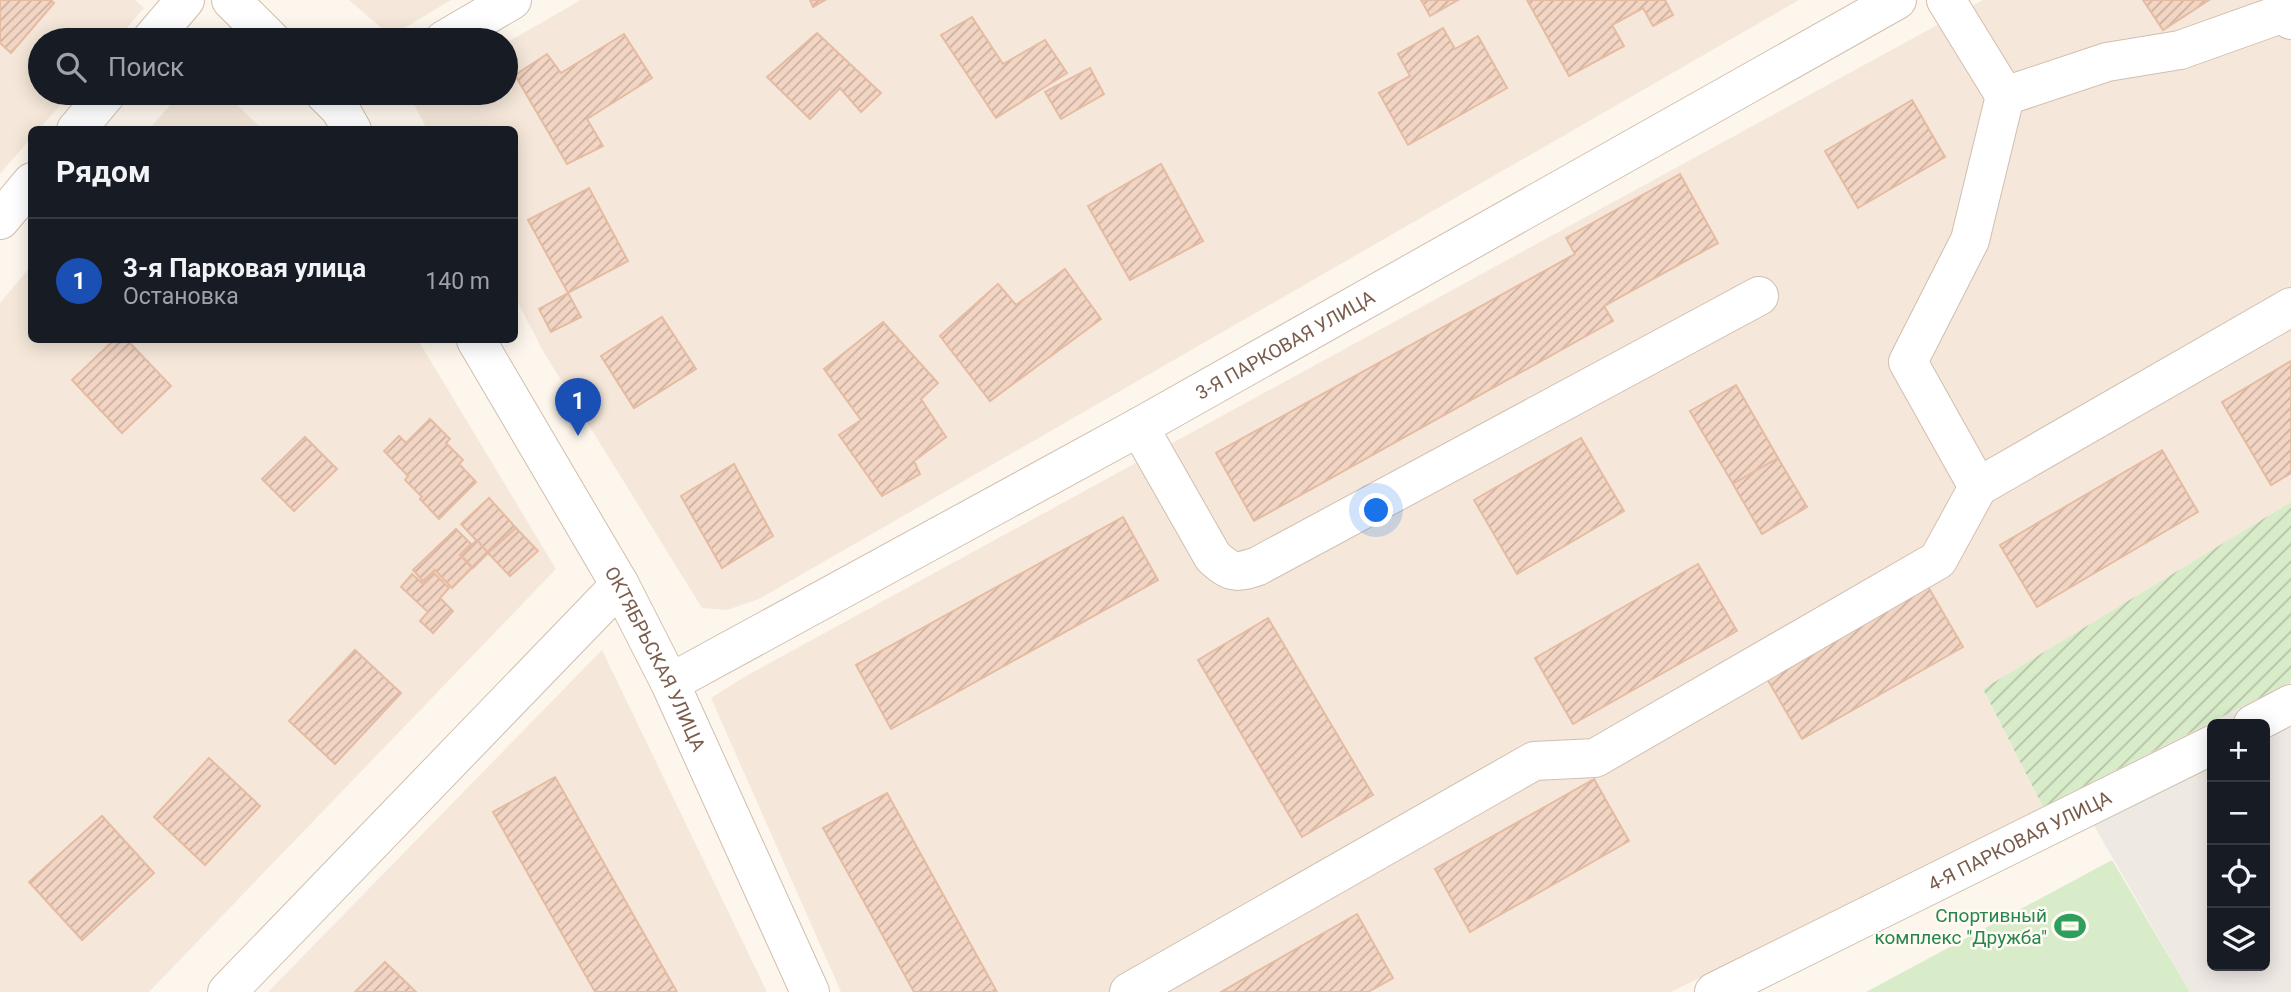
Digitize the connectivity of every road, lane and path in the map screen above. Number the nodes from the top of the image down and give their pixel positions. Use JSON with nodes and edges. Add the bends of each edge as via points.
{"nodes":[{"id":1,"x":185,"y":0,"type":"edge"},
{"id":2,"x":231,"y":0,"type":"edge"},
{"id":3,"x":512,"y":0,"type":"edge"},
{"id":4,"x":1897,"y":0,"type":"edge"},
{"id":5,"x":1946,"y":0,"type":"edge"},
{"id":6,"x":2291,"y":20,"type":"edge"},
{"id":7,"x":161,"y":28,"type":"edge"},
{"id":8,"x":259,"y":28,"type":"edge"},
{"id":9,"x":464,"y":28,"type":"edge"},
{"id":10,"x":2005,"y":96,"type":"junction"},
{"id":11,"x":97,"y":105,"type":"edge"},
{"id":12,"x":79,"y":126,"type":"edge"},
{"id":13,"x":28,"y":187,"type":"edge"},
{"id":14,"x":0,"y":220,"type":"edge"},
{"id":15,"x":1759,"y":296,"type":"dead end"},
{"id":16,"x":2291,"y":306,"type":"edge"},
{"id":17,"x":478,"y":343,"type":"edge"},
{"id":18,"x":1139,"y":428,"type":"junction"},
{"id":19,"x":1978,"y":487,"type":"junction"},
{"id":20,"x":620,"y":585,"type":"junction"},
{"id":21,"x":670,"y":683,"type":"junction"},
{"id":22,"x":2291,"y":704,"type":"edge"},
{"id":23,"x":2262,"y":719,"type":"edge"},
{"id":24,"x":2207,"y":747,"type":"edge"},
{"id":25,"x":227,"y":992,"type":"edge"},
{"id":26,"x":810,"y":992,"type":"edge"},
{"id":27,"x":1129,"y":992,"type":"edge"},
{"id":28,"x":1714,"y":992,"type":"edge"}],
"edges":[{"from":1,"to":7,"type":"street"},
{"from":2,"to":8,"type":"street"},
{"from":3,"to":9,"type":"street"},
{"from":4,"to":18,"type":"street","name":"3-Я ПАРКОВАЯ УЛИЦА"},
{"from":5,"to":10,"type":"street"},
{"from":6,"to":10,"type":"street","via":[[2281,14],[2180,50],[2107,62]]},
{"from":10,"to":19,"type":"street","via":[[1969,240],[1908,362]]},
{"from":11,"to":12,"type":"street"},
{"from":13,"to":14,"type":"street"},
{"from":15,"to":18,"type":"street","via":[[1240,573],[1228,570],[1213,557]]},
{"from":16,"to":19,"type":"street"},
{"from":17,"to":20,"type":"street","name":"ОКТЯБРЬСКАЯ УЛИЦА"},
{"from":18,"to":21,"type":"street","name":"3-Я ПАРКОВАЯ УЛИЦА"},
{"from":19,"to":27,"type":"street","via":[[1938,560],[1595,758],[1534,761]]},
{"from":20,"to":21,"type":"street","name":"ОКТЯБРЬСКАЯ УЛИЦА"},
{"from":20,"to":25,"type":"street"},
{"from":21,"to":26,"type":"street","name":"ОКТЯБРЬСКАЯ УЛИЦА"},
{"from":22,"to":23,"type":"street"},
{"from":24,"to":28,"type":"street","name":"4-Я ПАРКОВАЯ УЛИЦА"}]}
